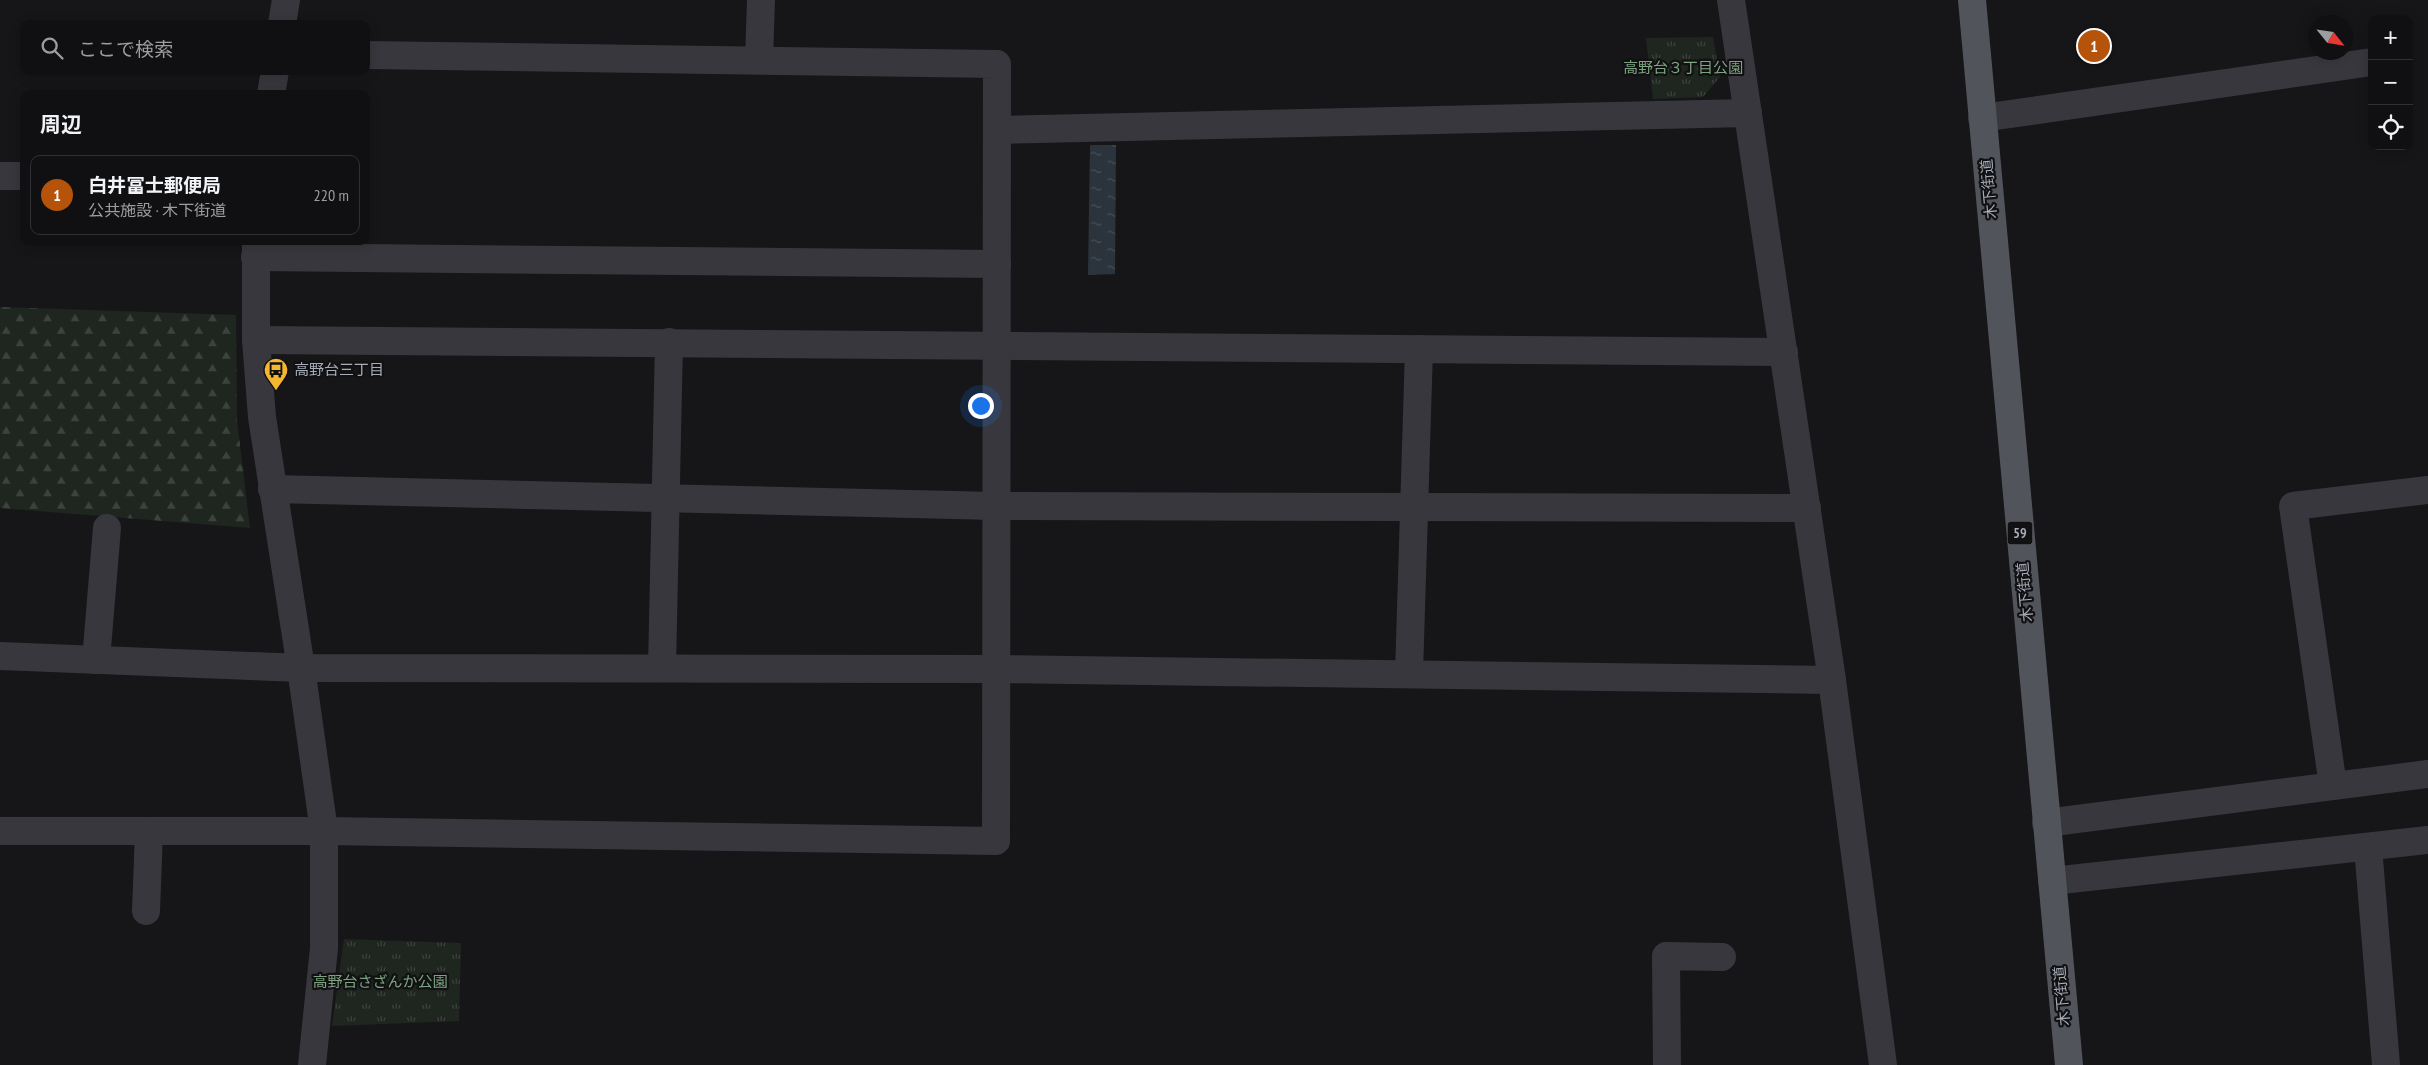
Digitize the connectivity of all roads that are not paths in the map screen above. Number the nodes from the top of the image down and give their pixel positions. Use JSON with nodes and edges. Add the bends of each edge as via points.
{"nodes":[{"id":1,"x":286,"y":0,"type":"edge"},
{"id":2,"x":761,"y":0,"type":"edge"},
{"id":3,"x":1731,"y":0,"type":"edge"},
{"id":4,"x":1972,"y":0,"type":"edge"},
{"id":5,"x":283,"y":20,"type":"edge"},
{"id":6,"x":370,"y":54,"type":"edge"},
{"id":7,"x":759,"y":60,"type":"junction"},
{"id":8,"x":2368,"y":63,"type":"edge"},
{"id":9,"x":274,"y":75,"type":"edge"},
{"id":10,"x":272,"y":90,"type":"edge"},
{"id":11,"x":1748,"y":112,"type":"junction"},
{"id":12,"x":1982,"y":118,"type":"junction"},
{"id":13,"x":998,"y":130,"type":"junction"},
{"id":14,"x":0,"y":176,"type":"edge"},
{"id":15,"x":20,"y":176,"type":"edge"},
{"id":16,"x":256,"y":249,"type":"edge"},
{"id":17,"x":997,"y":264,"type":"junction"},
{"id":18,"x":256,"y":340,"type":"junction"},
{"id":19,"x":668,"y":342,"type":"junction"},
{"id":20,"x":997,"y":345,"type":"junction"},
{"id":21,"x":1419,"y":349,"type":"junction"},
{"id":22,"x":1784,"y":352,"type":"junction"},
{"id":23,"x":272,"y":489,"type":"junction"},
{"id":24,"x":2428,"y":490,"type":"edge"},
{"id":25,"x":666,"y":499,"type":"junction"},
{"id":26,"x":996,"y":506,"type":"junction"},
{"id":27,"x":1414,"y":508,"type":"junction"},
{"id":28,"x":1807,"y":508,"type":"junction"},
{"id":29,"x":107,"y":528,"type":"dead end"},
{"id":30,"x":0,"y":656,"type":"edge"},
{"id":31,"x":96,"y":660,"type":"junction"},
{"id":32,"x":301,"y":668,"type":"junction"},
{"id":33,"x":662,"y":668,"type":"junction"},
{"id":34,"x":996,"y":669,"type":"junction"},
{"id":35,"x":1409,"y":674,"type":"junction"},
{"id":36,"x":1832,"y":680,"type":"junction"},
{"id":37,"x":2428,"y":774,"type":"edge"},
{"id":38,"x":2333,"y":786,"type":"junction"},
{"id":39,"x":2046,"y":823,"type":"junction"},
{"id":40,"x":0,"y":831,"type":"edge"},
{"id":41,"x":149,"y":831,"type":"junction"},
{"id":42,"x":324,"y":831,"type":"junction"},
{"id":43,"x":2428,"y":840,"type":"edge"},
{"id":44,"x":2368,"y":847,"type":"junction"},
{"id":45,"x":2052,"y":881,"type":"junction"},
{"id":46,"x":146,"y":911,"type":"dead end"},
{"id":47,"x":1722,"y":957,"type":"dead end"},
{"id":48,"x":312,"y":1065,"type":"edge"},
{"id":49,"x":1667,"y":1065,"type":"edge"},
{"id":50,"x":1883,"y":1065,"type":"edge"},
{"id":51,"x":2069,"y":1065,"type":"edge"},
{"id":52,"x":2386,"y":1065,"type":"edge"}],
"edges":[{"from":1,"to":5,"type":"street"},
{"from":2,"to":7,"type":"street"},
{"from":3,"to":11,"type":"street"},
{"from":4,"to":12,"type":"main road","name":"木下街道","number":"59"},
{"from":6,"to":7,"type":"street"},
{"from":7,"to":13,"type":"street","via":[[997,64]]},
{"from":8,"to":12,"type":"street"},
{"from":9,"to":10,"type":"street"},
{"from":11,"to":13,"type":"street"},
{"from":11,"to":22,"type":"street"},
{"from":12,"to":39,"type":"main road","name":"木下街道","number":"59"},
{"from":13,"to":17,"type":"street"},
{"from":14,"to":15,"type":"street"},
{"from":16,"to":17,"type":"street"},
{"from":16,"to":18,"type":"street"},
{"from":17,"to":20,"type":"street"},
{"from":18,"to":19,"type":"street"},
{"from":18,"to":23,"type":"street"},
{"from":19,"to":20,"type":"street"},
{"from":19,"to":25,"type":"street"},
{"from":20,"to":21,"type":"street"},
{"from":20,"to":26,"type":"street"},
{"from":21,"to":22,"type":"street"},
{"from":21,"to":27,"type":"street"},
{"from":22,"to":28,"type":"street"},
{"from":23,"to":25,"type":"street"},
{"from":23,"to":32,"type":"street"},
{"from":24,"to":38,"type":"street","via":[[2293,506]]},
{"from":25,"to":26,"type":"street"},
{"from":25,"to":33,"type":"street"},
{"from":26,"to":27,"type":"street"},
{"from":26,"to":34,"type":"street"},
{"from":27,"to":28,"type":"street"},
{"from":27,"to":35,"type":"street"},
{"from":28,"to":36,"type":"street"},
{"from":29,"to":31,"type":"street"},
{"from":30,"to":31,"type":"street"},
{"from":31,"to":32,"type":"street"},
{"from":32,"to":33,"type":"street"},
{"from":32,"to":42,"type":"street"},
{"from":33,"to":34,"type":"street"},
{"from":34,"to":35,"type":"street"},
{"from":34,"to":42,"type":"street","via":[[996,841]]},
{"from":35,"to":36,"type":"street"},
{"from":36,"to":50,"type":"street"},
{"from":37,"to":38,"type":"street"},
{"from":38,"to":39,"type":"street"},
{"from":39,"to":45,"type":"main road","name":"木下街道","number":"59"},
{"from":40,"to":41,"type":"street"},
{"from":41,"to":42,"type":"street"},
{"from":41,"to":46,"type":"street"},
{"from":42,"to":48,"type":"street","via":[[324,948]]},
{"from":43,"to":44,"type":"street"},
{"from":44,"to":45,"type":"street"},
{"from":44,"to":52,"type":"street"},
{"from":45,"to":51,"type":"main road","name":"木下街道","number":"59"},
{"from":47,"to":49,"type":"street","via":[[1666,956]]}]}
